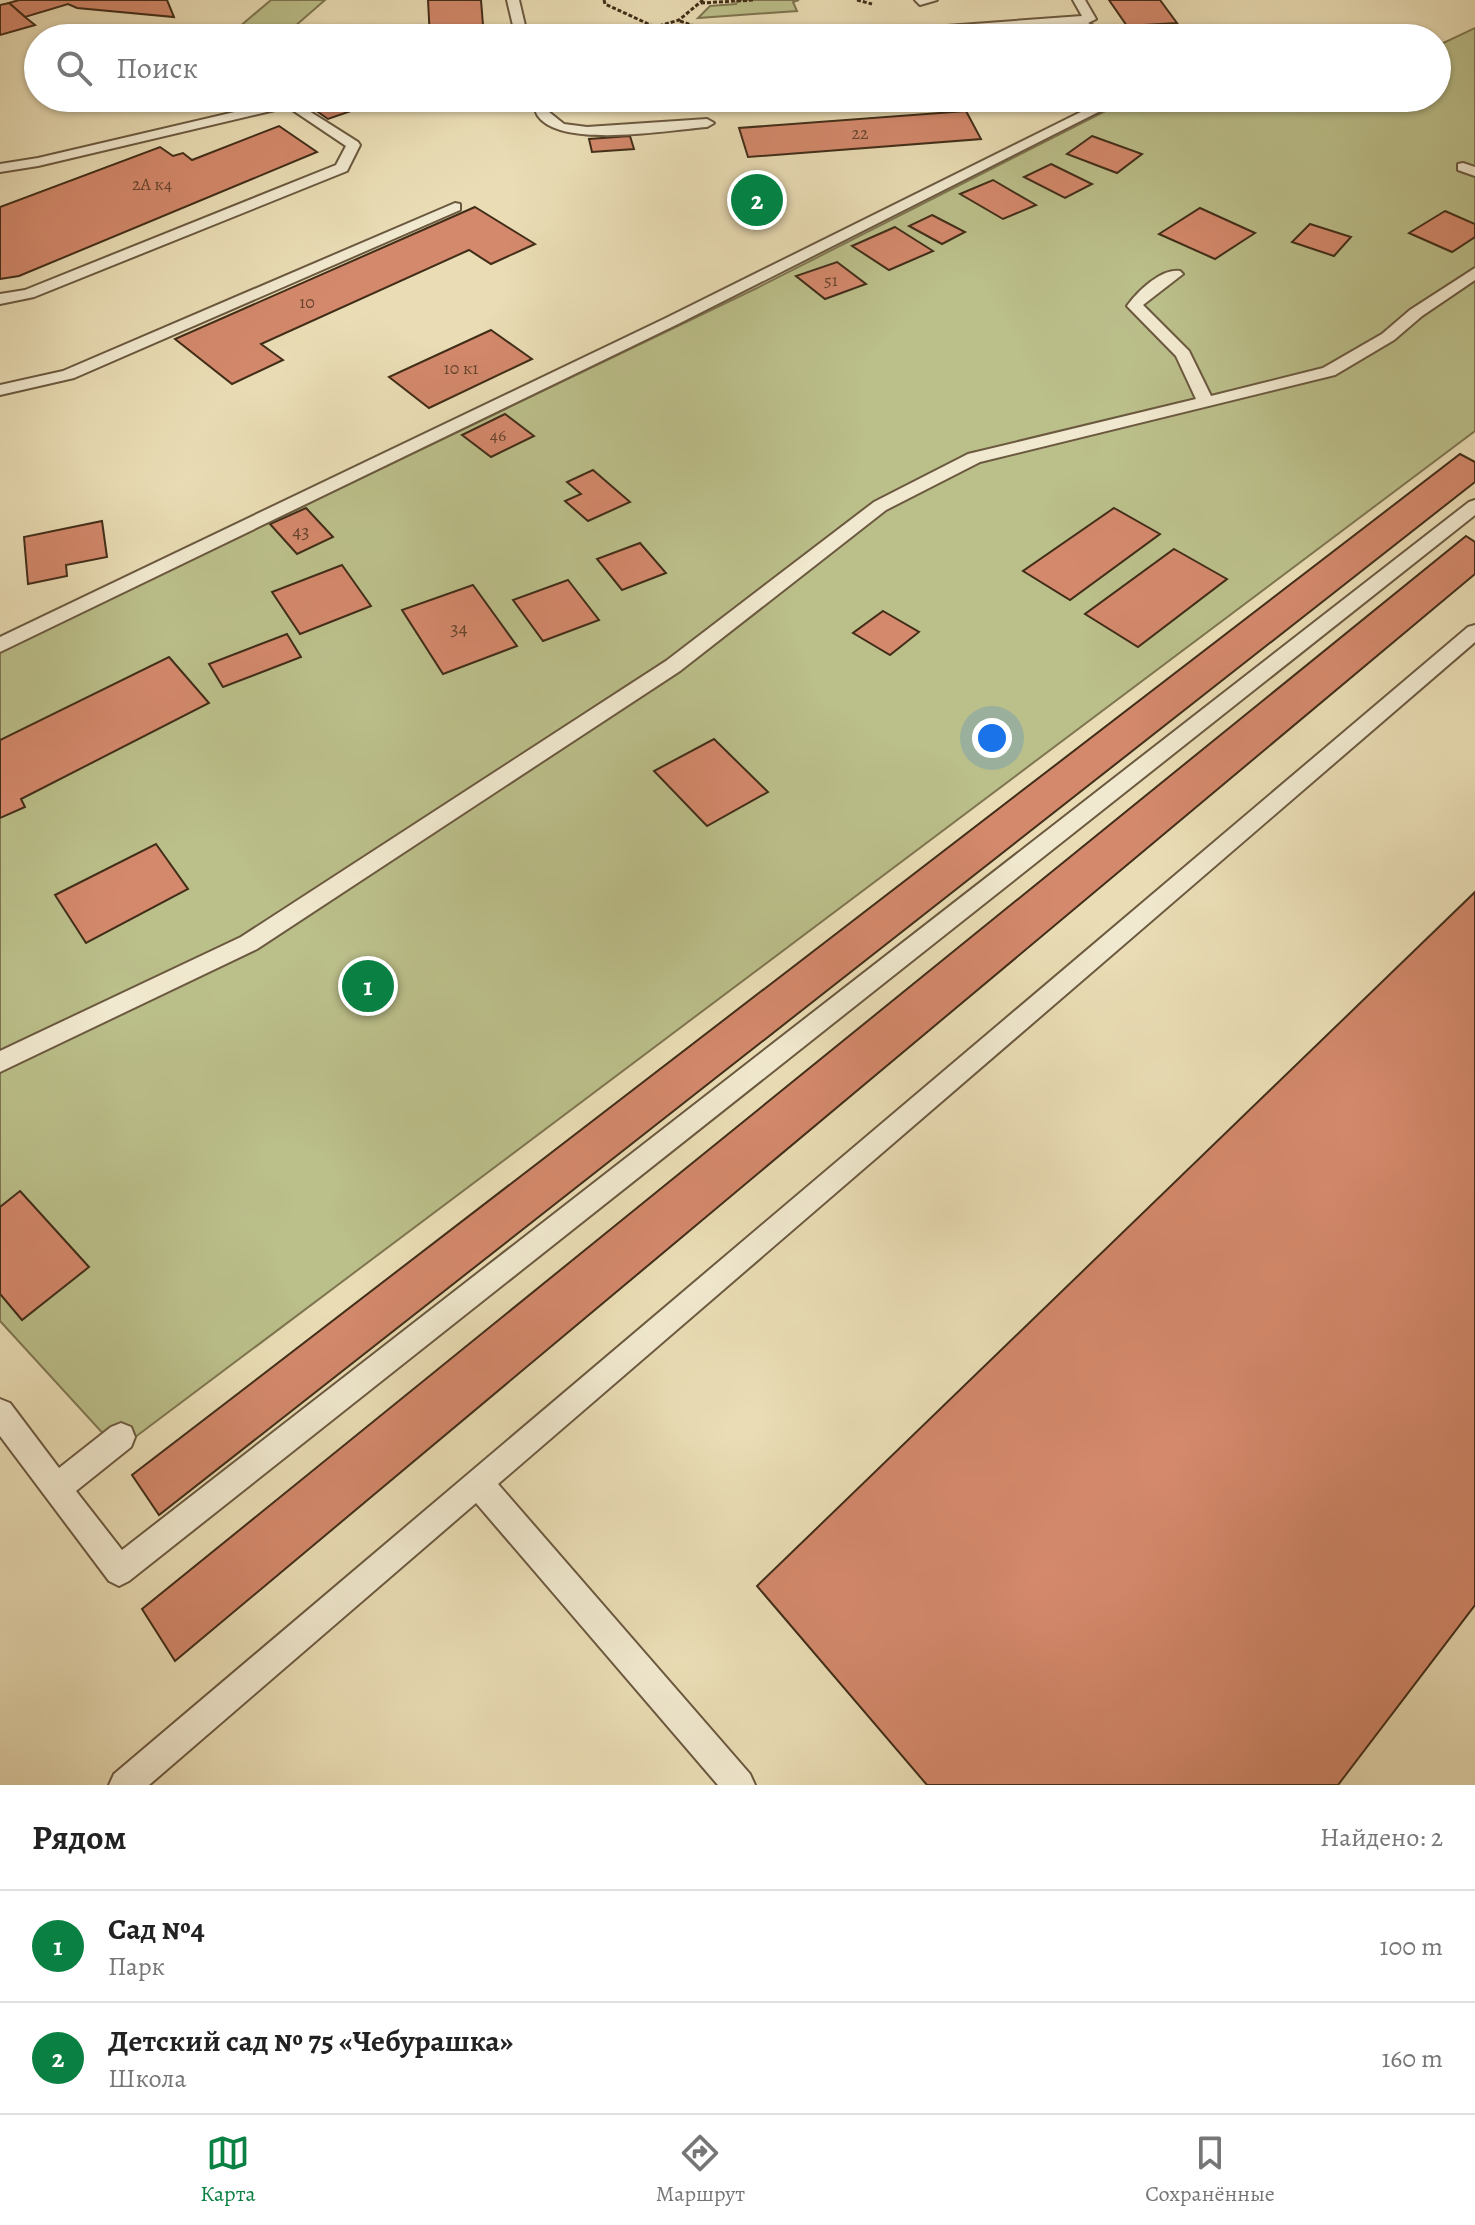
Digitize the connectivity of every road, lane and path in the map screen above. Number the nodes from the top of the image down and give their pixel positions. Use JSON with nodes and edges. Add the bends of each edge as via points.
{"nodes":[{"id":1,"x":513,"y":0,"type":"edge"},
{"id":2,"x":604,"y":0,"type":"edge"},
{"id":3,"x":755,"y":0,"type":"edge"},
{"id":4,"x":931,"y":0,"type":"edge"},
{"id":5,"x":1079,"y":0,"type":"edge"},
{"id":6,"x":920,"y":1,"type":"edge"},
{"id":7,"x":702,"y":2,"type":"edge"},
{"id":8,"x":679,"y":20,"type":"junction"},
{"id":9,"x":1071,"y":20,"type":"junction"},
{"id":10,"x":519,"y":24,"type":"edge"},
{"id":11,"x":648,"y":24,"type":"edge"},
{"id":12,"x":665,"y":24,"type":"edge"},
{"id":13,"x":690,"y":24,"type":"edge"},
{"id":14,"x":1019,"y":24,"type":"edge"},
{"id":15,"x":1080,"y":24,"type":"edge"},
{"id":16,"x":250,"y":112,"type":"edge"},
{"id":17,"x":304,"y":112,"type":"edge"},
{"id":18,"x":543,"y":112,"type":"edge"},
{"id":19,"x":1091,"y":112,"type":"edge"},
{"id":20,"x":707,"y":123,"type":"dead end"},
{"id":21,"x":0,"y":168,"type":"edge"},
{"id":22,"x":455,"y":207,"type":"dead end"},
{"id":23,"x":1475,"y":273,"type":"edge"},
{"id":24,"x":1175,"y":274,"type":"dead end"},
{"id":25,"x":0,"y":299,"type":"edge"},
{"id":26,"x":0,"y":390,"type":"edge"},
{"id":27,"x":1206,"y":402,"type":"junction"},
{"id":28,"x":1475,"y":506,"type":"edge"},
{"id":29,"x":1475,"y":632,"type":"edge"},
{"id":30,"x":0,"y":645,"type":"edge"},
{"id":31,"x":0,"y":1062,"type":"edge"},
{"id":32,"x":0,"y":1413,"type":"edge"},
{"id":33,"x":121,"y":1437,"type":"dead end"},
{"id":34,"x":478,"y":1483,"type":"junction"},
{"id":35,"x":57,"y":1488,"type":"junction"},
{"id":36,"x":125,"y":1785,"type":"edge"},
{"id":37,"x":739,"y":1785,"type":"edge"}],
"edges":[{"from":1,"to":10,"type":"lane"},
{"from":2,"to":11,"type":"path"},
{"from":3,"to":7,"type":"path"},
{"from":4,"to":6,"type":"lane"},
{"from":5,"to":9,"type":"lane","via":[[1090,19]]},
{"from":7,"to":8,"type":"path"},
{"from":8,"to":12,"type":"path"},
{"from":8,"to":13,"type":"path"},
{"from":9,"to":14,"type":"lane"},
{"from":9,"to":15,"type":"lane"},
{"from":16,"to":21,"type":"lane"},
{"from":17,"to":25,"type":"lane","via":[[353,145],[342,168],[29,294]]},
{"from":18,"to":20,"type":"lane","via":[[560,127],[587,131]]},
{"from":19,"to":30,"type":"lane"},
{"from":22,"to":26,"type":"lane","via":[[68,375]]},
{"from":23,"to":27,"type":"lane","via":[[1388,337],[1329,372]]},
{"from":24,"to":27,"type":"lane","via":[[1135,306],[1183,354]]},
{"from":27,"to":31,"type":"lane","via":[[974,458],[880,506],[673,666],[249,943]]},
{"from":28,"to":35,"type":"lane","via":[[119,1571]]},
{"from":29,"to":34,"type":"lane"},
{"from":32,"to":35,"type":"lane"},
{"from":33,"to":35,"type":"lane"},
{"from":34,"to":36,"type":"lane"},
{"from":34,"to":37,"type":"lane"}]}
